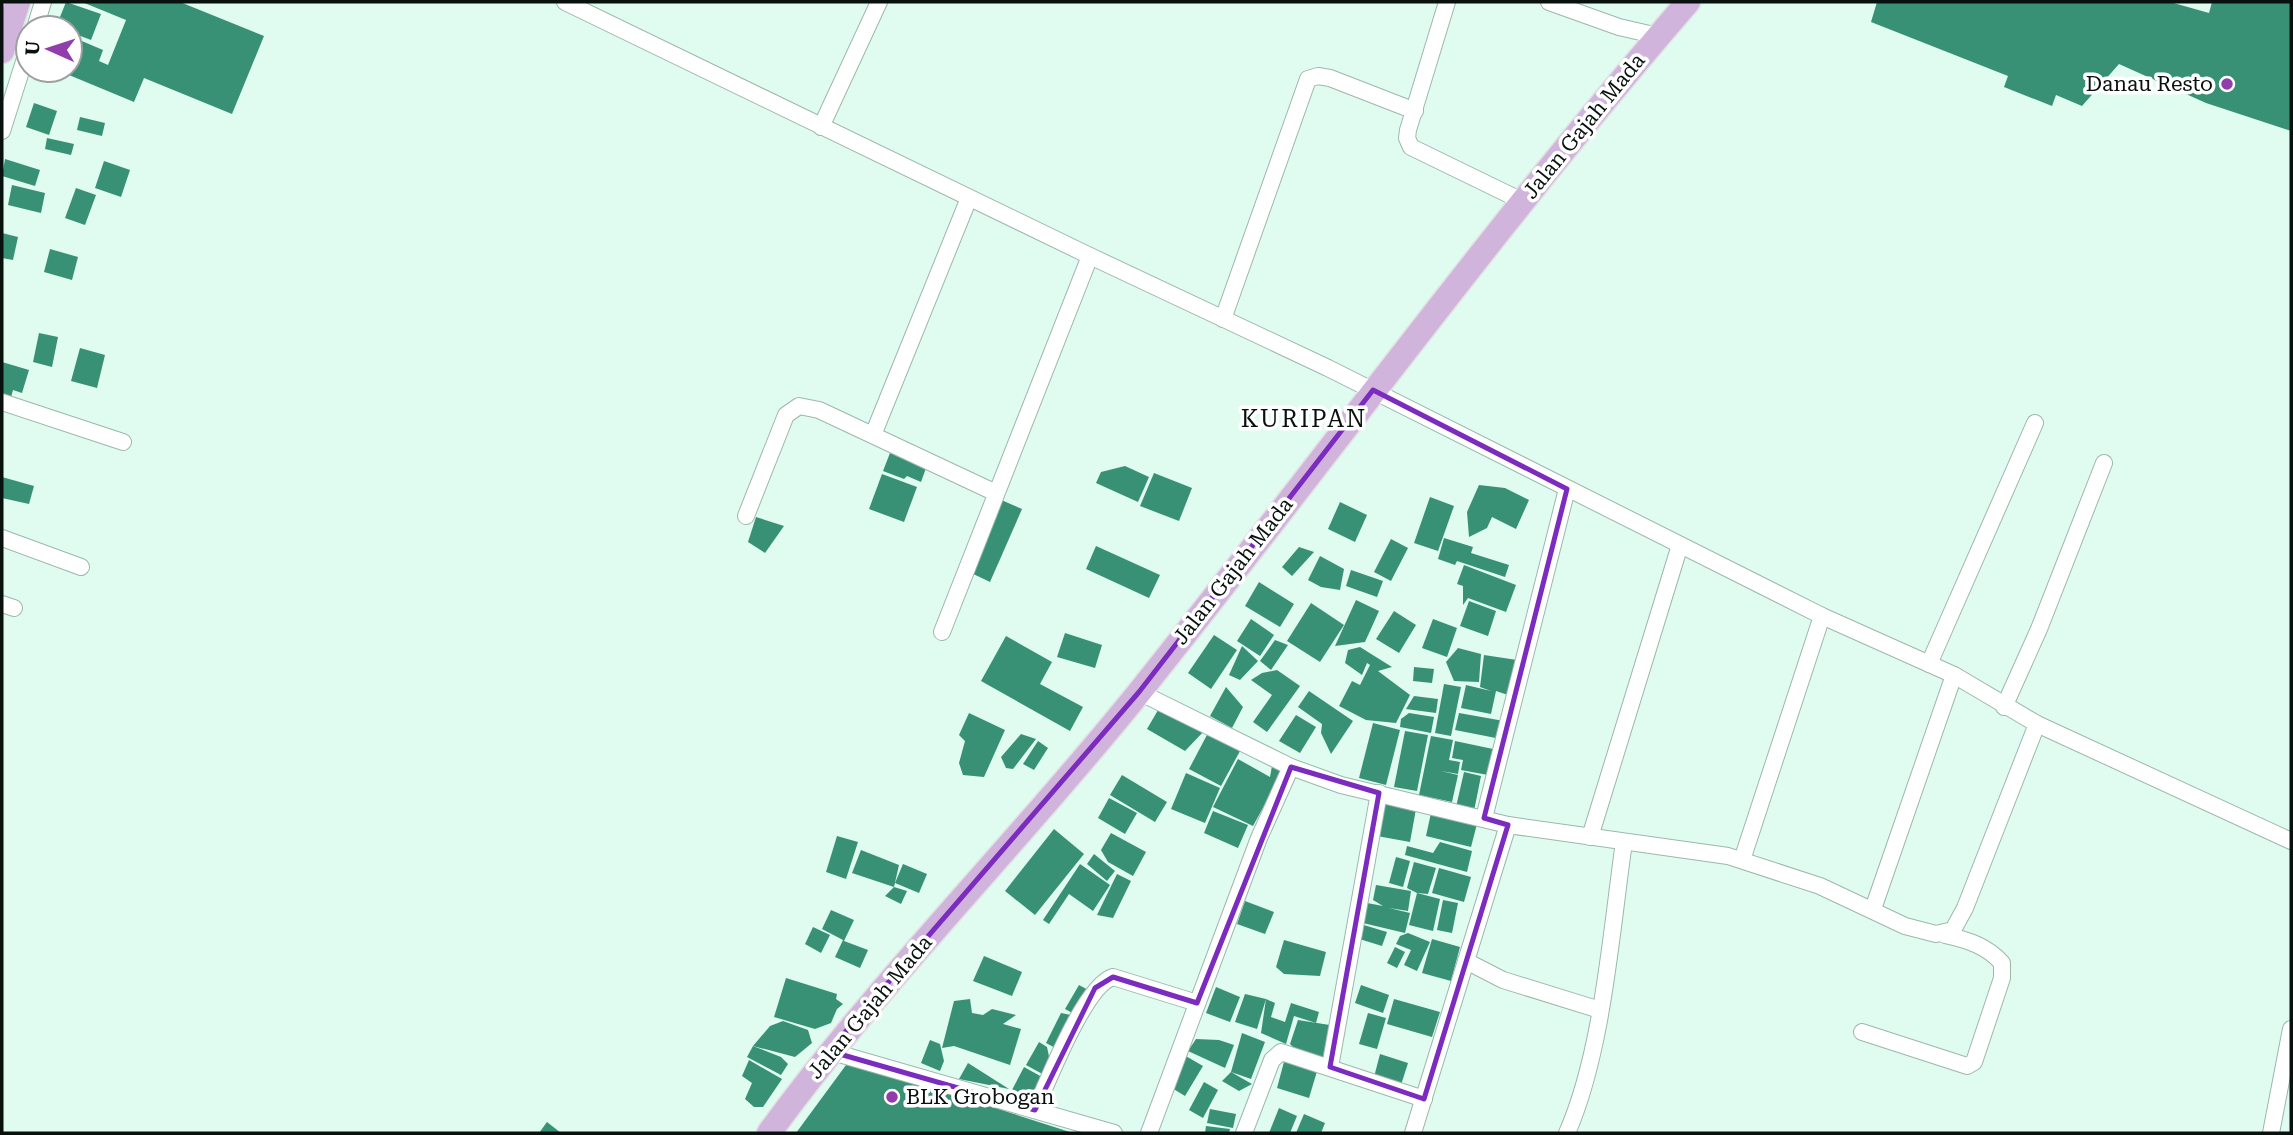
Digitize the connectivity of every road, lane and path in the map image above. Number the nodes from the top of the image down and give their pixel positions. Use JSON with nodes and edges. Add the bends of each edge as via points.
{"nodes":[{"id":1,"x":18,"y":2,"type":"edge"},
{"id":2,"x":565,"y":2,"type":"edge"},
{"id":3,"x":879,"y":2,"type":"edge"},
{"id":4,"x":1447,"y":2,"type":"edge"},
{"id":5,"x":1549,"y":2,"type":"edge"},
{"id":6,"x":1688,"y":2,"type":"edge"},
{"id":7,"x":1658,"y":36,"type":"junction"},
{"id":8,"x":2,"y":51,"type":"edge"},
{"id":9,"x":17,"y":84,"type":"edge"},
{"id":10,"x":1415,"y":111,"type":"junction"},
{"id":11,"x":821,"y":127,"type":"junction"},
{"id":12,"x":2,"y":131,"type":"edge"},
{"id":13,"x":969,"y":198,"type":"junction"},
{"id":14,"x":1522,"y":201,"type":"junction"},
{"id":15,"x":1090,"y":256,"type":"junction"},
{"id":16,"x":1223,"y":319,"type":"junction"},
{"id":17,"x":1373,"y":390,"type":"junction"},
{"id":18,"x":2,"y":402,"type":"edge"},
{"id":19,"x":2035,"y":423,"type":"dead end"},
{"id":20,"x":873,"y":435,"type":"junction"},
{"id":21,"x":123,"y":442,"type":"dead end"},
{"id":22,"x":2104,"y":463,"type":"dead end"},
{"id":23,"x":1567,"y":489,"type":"junction"},
{"id":24,"x":996,"y":493,"type":"junction"},
{"id":25,"x":746,"y":516,"type":"dead end"},
{"id":26,"x":2,"y":538,"type":"edge"},
{"id":27,"x":1680,"y":545,"type":"junction"},
{"id":28,"x":81,"y":567,"type":"dead end"},
{"id":29,"x":1822,"y":616,"type":"junction"},
{"id":30,"x":942,"y":632,"type":"dead end"},
{"id":31,"x":1929,"y":664,"type":"junction"},
{"id":32,"x":1954,"y":675,"type":"junction"},
{"id":33,"x":1139,"y":692,"type":"junction"},
{"id":34,"x":2004,"y":707,"type":"junction"},
{"id":35,"x":2037,"y":724,"type":"junction"},
{"id":36,"x":1291,"y":767,"type":"junction"},
{"id":37,"x":1379,"y":793,"type":"junction"},
{"id":38,"x":1484,"y":818,"type":"junction"},
{"id":39,"x":1508,"y":825,"type":"junction"},
{"id":40,"x":1590,"y":837,"type":"junction"},
{"id":41,"x":2291,"y":841,"type":"edge"},
{"id":42,"x":1624,"y":842,"type":"junction"},
{"id":43,"x":1742,"y":860,"type":"junction"},
{"id":44,"x":1873,"y":909,"type":"junction"},
{"id":45,"x":1945,"y":935,"type":"junction"},
{"id":46,"x":1466,"y":961,"type":"junction"},
{"id":47,"x":1197,"y":1003,"type":"junction"},
{"id":48,"x":1600,"y":1010,"type":"junction"},
{"id":49,"x":2291,"y":1029,"type":"edge"},
{"id":50,"x":1862,"y":1032,"type":"dead end"},
{"id":51,"x":829,"y":1051,"type":"junction"},
{"id":52,"x":1330,"y":1067,"type":"junction"},
{"id":53,"x":1424,"y":1099,"type":"junction"},
{"id":54,"x":1035,"y":1110,"type":"junction"},
{"id":55,"x":769,"y":1133,"type":"edge"},
{"id":56,"x":1114,"y":1133,"type":"edge"},
{"id":57,"x":1149,"y":1133,"type":"edge"},
{"id":58,"x":1244,"y":1133,"type":"edge"},
{"id":59,"x":1413,"y":1133,"type":"edge"},
{"id":60,"x":1567,"y":1133,"type":"edge"},
{"id":61,"x":2271,"y":1133,"type":"edge"}],
"edges":[{"from":1,"to":8,"type":"main road"},
{"from":2,"to":11,"type":"street"},
{"from":3,"to":11,"type":"street"},
{"from":4,"to":10,"type":"street"},
{"from":5,"to":7,"type":"street"},
{"from":6,"to":7,"type":"main road","name":"Jalan Gajah Mada"},
{"from":7,"to":14,"type":"main road","name":"Jalan Gajah Mada"},
{"from":9,"to":12,"type":"street"},
{"from":10,"to":14,"type":"street","via":[[1407,138],[1411,147]]},
{"from":10,"to":16,"type":"street","via":[[1330,78],[1308,79]]},
{"from":11,"to":13,"type":"street"},
{"from":13,"to":15,"type":"street"},
{"from":13,"to":20,"type":"street"},
{"from":14,"to":17,"type":"main road","name":"Jalan Gajah Mada"},
{"from":15,"to":16,"type":"street"},
{"from":15,"to":24,"type":"street"},
{"from":16,"to":17,"type":"street"},
{"from":17,"to":23,"type":"street"},
{"from":17,"to":33,"type":"main road","name":"Jalan Gajah Mada"},
{"from":18,"to":21,"type":"street"},
{"from":19,"to":31,"type":"street"},
{"from":20,"to":24,"type":"street"},
{"from":20,"to":25,"type":"street","via":[[819,410],[792,409]]},
{"from":22,"to":34,"type":"street"},
{"from":23,"to":27,"type":"street"},
{"from":23,"to":38,"type":"street"},
{"from":24,"to":30,"type":"street"},
{"from":26,"to":28,"type":"street"},
{"from":27,"to":29,"type":"street"},
{"from":27,"to":40,"type":"street"},
{"from":29,"to":31,"type":"street"},
{"from":29,"to":43,"type":"street"},
{"from":31,"to":32,"type":"street"},
{"from":32,"to":34,"type":"street"},
{"from":32,"to":44,"type":"street"},
{"from":33,"to":36,"type":"street"},
{"from":33,"to":51,"type":"main road","name":"Jalan Gajah Mada"},
{"from":34,"to":35,"type":"street"},
{"from":35,"to":41,"type":"street"},
{"from":35,"to":45,"type":"street","via":[[1965,908]]},
{"from":36,"to":37,"type":"street"},
{"from":36,"to":47,"type":"street"},
{"from":37,"to":38,"type":"street"},
{"from":37,"to":52,"type":"street"},
{"from":38,"to":39,"type":"street"},
{"from":39,"to":40,"type":"street"},
{"from":39,"to":46,"type":"street"},
{"from":40,"to":42,"type":"street"},
{"from":42,"to":43,"type":"street"},
{"from":42,"to":48,"type":"street"},
{"from":43,"to":44,"type":"street"},
{"from":44,"to":45,"type":"street","via":[[1905,926]]},
{"from":45,"to":50,"type":"street","via":[[1992,951],[2003,963],[1974,1062],[1967,1066]]},
{"from":46,"to":48,"type":"street","via":[[1503,980]]},
{"from":46,"to":53,"type":"street"},
{"from":47,"to":54,"type":"street","via":[[1113,977],[1104,979],[1078,1018]]},
{"from":47,"to":57,"type":"street"},
{"from":48,"to":60,"type":"street"},
{"from":49,"to":61,"type":"street"},
{"from":51,"to":54,"type":"street"},
{"from":51,"to":55,"type":"main road","name":"Jalan Gajah Mada"},
{"from":52,"to":53,"type":"street"},
{"from":52,"to":58,"type":"street","via":[[1277,1054]]},
{"from":53,"to":59,"type":"street"},
{"from":54,"to":56,"type":"street"}]}
